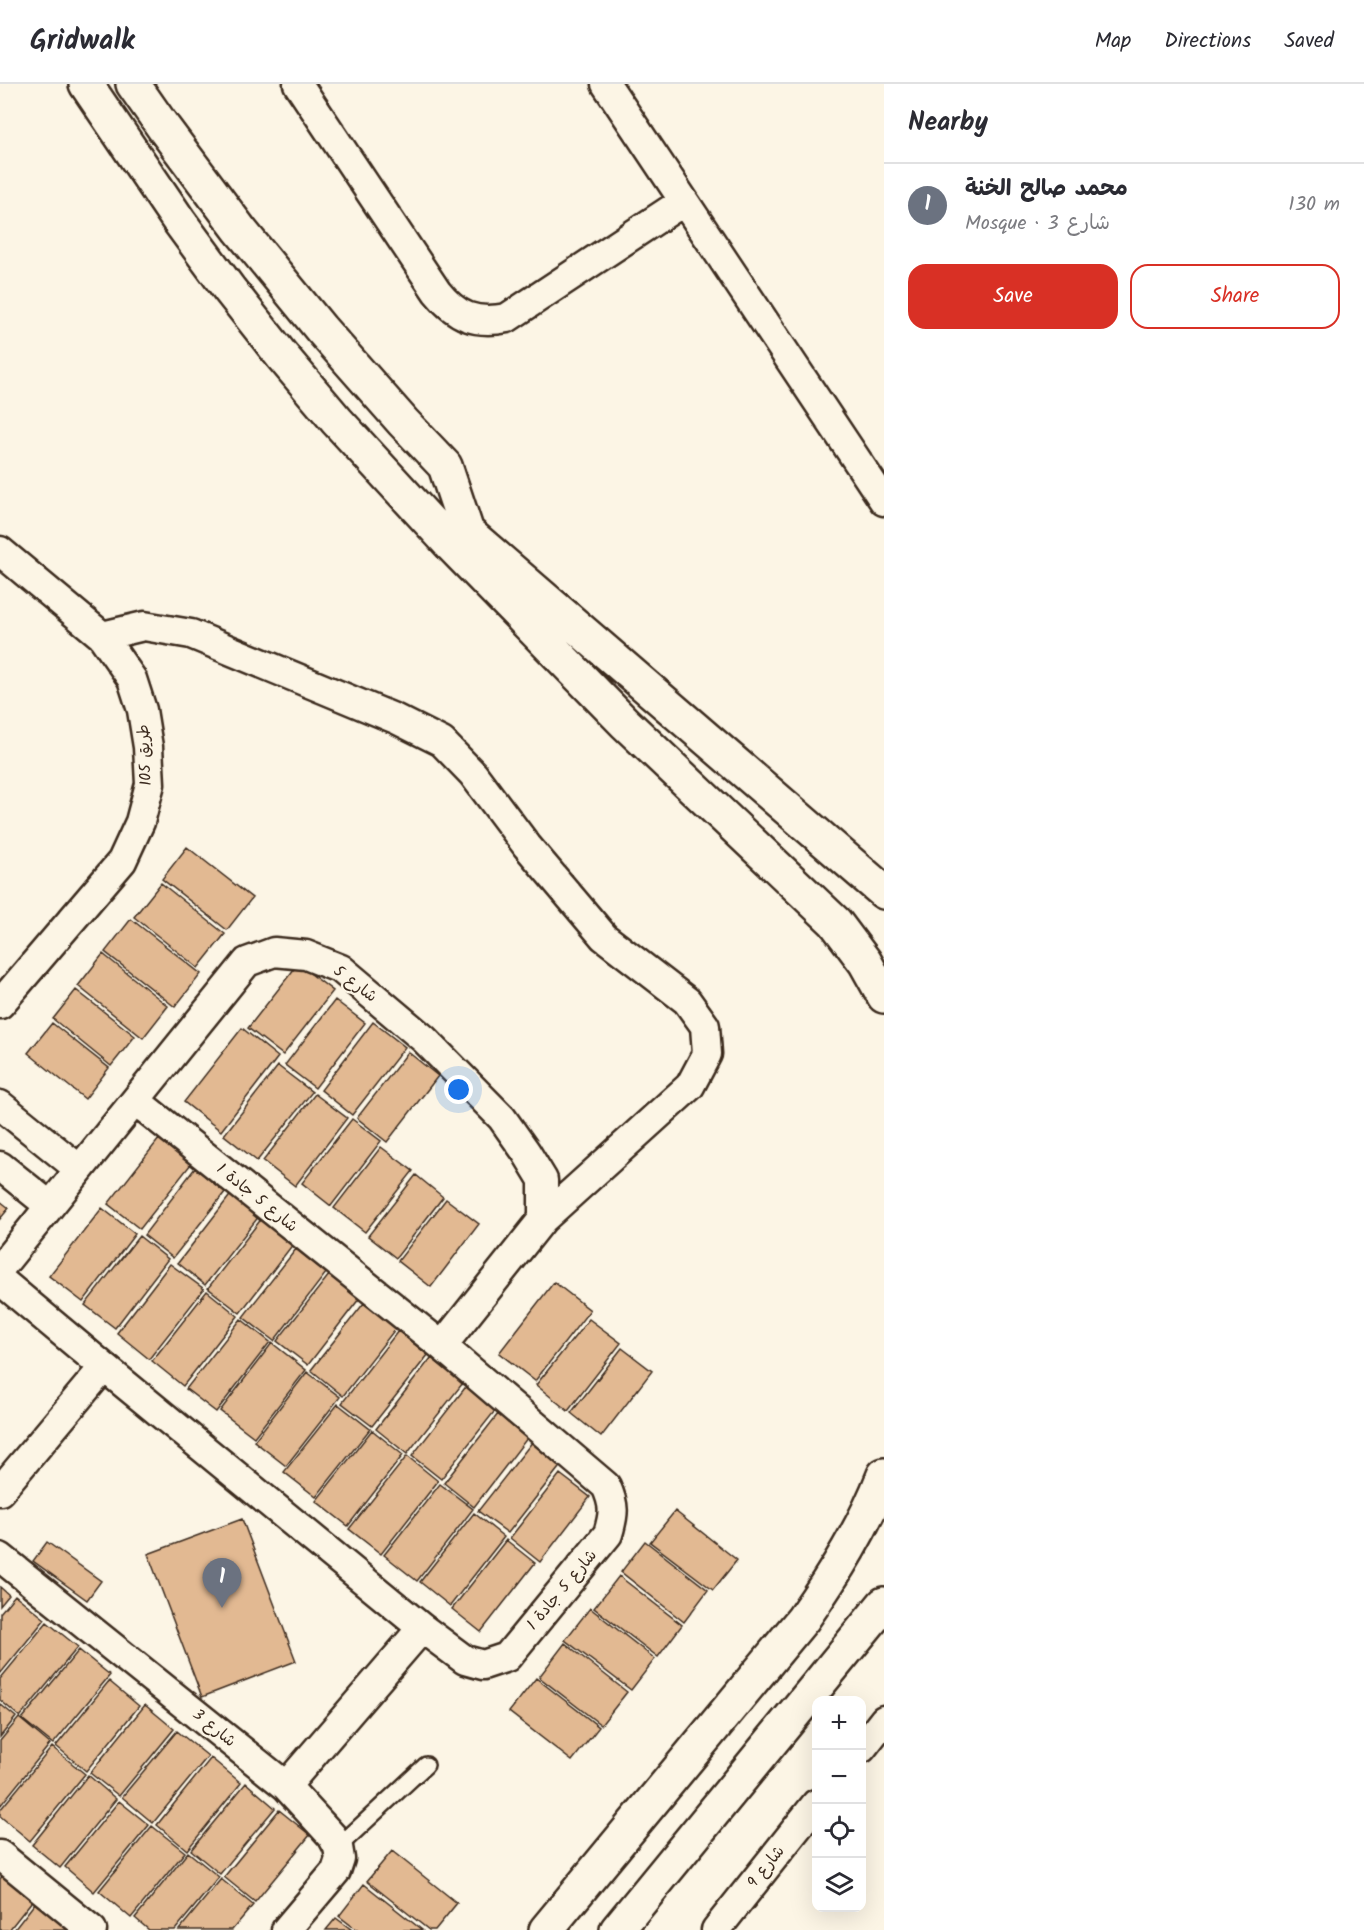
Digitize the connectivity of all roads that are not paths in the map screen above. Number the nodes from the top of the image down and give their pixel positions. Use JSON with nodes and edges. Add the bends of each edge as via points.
{"nodes":[{"id":1,"x":86,"y":84,"type":"edge"},
{"id":2,"x":133,"y":84,"type":"edge"},
{"id":3,"x":298,"y":84,"type":"edge"},
{"id":4,"x":606,"y":84,"type":"edge"},
{"id":5,"x":684,"y":201,"type":"junction"},
{"id":6,"x":884,"y":501,"type":"edge"},
{"id":7,"x":0,"y":551,"type":"edge"},
{"id":8,"x":102,"y":636,"type":"junction"},
{"id":9,"x":884,"y":892,"type":"edge"},
{"id":10,"x":884,"y":996,"type":"edge"},
{"id":11,"x":0,"y":1004,"type":"edge"},
{"id":12,"x":136,"y":1101,"type":"junction"},
{"id":13,"x":0,"y":1105,"type":"edge"},
{"id":14,"x":0,"y":1166,"type":"edge"},
{"id":15,"x":79,"y":1169,"type":"junction"},
{"id":16,"x":50,"y":1206,"type":"junction"},
{"id":17,"x":543,"y":1219,"type":"junction"},
{"id":18,"x":0,"y":1268,"type":"edge"},
{"id":19,"x":0,"y":1280,"type":"edge"},
{"id":20,"x":442,"y":1346,"type":"junction"},
{"id":21,"x":104,"y":1367,"type":"junction"},
{"id":22,"x":884,"y":1475,"type":"edge"},
{"id":23,"x":0,"y":1491,"type":"edge"},
{"id":24,"x":0,"y":1557,"type":"edge"},
{"id":25,"x":884,"y":1604,"type":"edge"},
{"id":26,"x":422,"y":1628,"type":"junction"},
{"id":27,"x":884,"y":1720,"type":"edge"},
{"id":28,"x":866,"y":1742,"type":"edge"},
{"id":29,"x":426,"y":1765,"type":"dead end"},
{"id":30,"x":286,"y":1786,"type":"junction"},
{"id":31,"x":812,"y":1809,"type":"edge"},
{"id":32,"x":338,"y":1847,"type":"junction"},
{"id":33,"x":0,"y":1856,"type":"edge"},
{"id":34,"x":92,"y":1930,"type":"edge"},
{"id":35,"x":286,"y":1930,"type":"edge"},
{"id":36,"x":546,"y":1930,"type":"edge"},
{"id":37,"x":617,"y":1930,"type":"edge"},
{"id":38,"x":716,"y":1930,"type":"edge"}],
"edges":[{"from":1,"to":10,"type":"street","via":[[229,289],[337,421],[452,546],[626,723],[835,921]]},
{"from":2,"to":9,"type":"street","via":[[240,230],[321,329],[445,466],[467,532]]},
{"from":3,"to":5,"type":"street","via":[[436,292],[447,305],[475,319],[507,318]]},
{"from":4,"to":5,"type":"street"},
{"from":5,"to":6,"type":"street"},
{"from":7,"to":8,"type":"street","name":"طريق 105"},
{"from":8,"to":11,"type":"street","name":"طريق 105","via":[[132,679],[142,710],[150,784],[140,822],[122,861]]},
{"from":8,"to":17,"type":"street","via":[[144,626],[190,634],[396,719],[442,742],[473,774],[527,846],[604,937],[687,1001],[705,1026],[707,1054],[690,1086]]},
{"from":12,"to":15,"type":"street","name":"شارع 5"},
{"from":12,"to":17,"type":"street","name":"شارع 5","via":[[247,962],[274,952],[306,955],[341,969],[424,1039],[502,1118],[543,1180]]},
{"from":12,"to":20,"type":"street","name":"شارع 5 جادة 1"},
{"from":13,"to":15,"type":"street"},
{"from":14,"to":16,"type":"street"},
{"from":15,"to":16,"type":"street","name":"شارع 5"},
{"from":16,"to":18,"type":"street","name":"شارع 5"},
{"from":17,"to":20,"type":"street"},
{"from":19,"to":21,"type":"street","name":"شارع 5 جادة 1"},
{"from":20,"to":26,"type":"street","name":"شارع 5 جادة 1","via":[[606,1486],[613,1502],[613,1518],[608,1534],[507,1657],[483,1665],[465,1660]]},
{"from":21,"to":23,"type":"street"},
{"from":21,"to":26,"type":"street","name":"شارع 5 جادة 1"},
{"from":22,"to":36,"type":"street","via":[[832,1578],[803,1619]]},
{"from":24,"to":30,"type":"street","name":"شارع 3"},
{"from":25,"to":37,"type":"street"},
{"from":26,"to":30,"type":"street"},
{"from":27,"to":28,"type":"street"},
{"from":29,"to":32,"type":"lane"},
{"from":30,"to":32,"type":"street","name":"شارع 3","via":[[333,1836]]},
{"from":31,"to":38,"type":"street","name":"شارع 9"},
{"from":32,"to":35,"type":"street","via":[[336,1871]]},
{"from":33,"to":34,"type":"street"}]}
